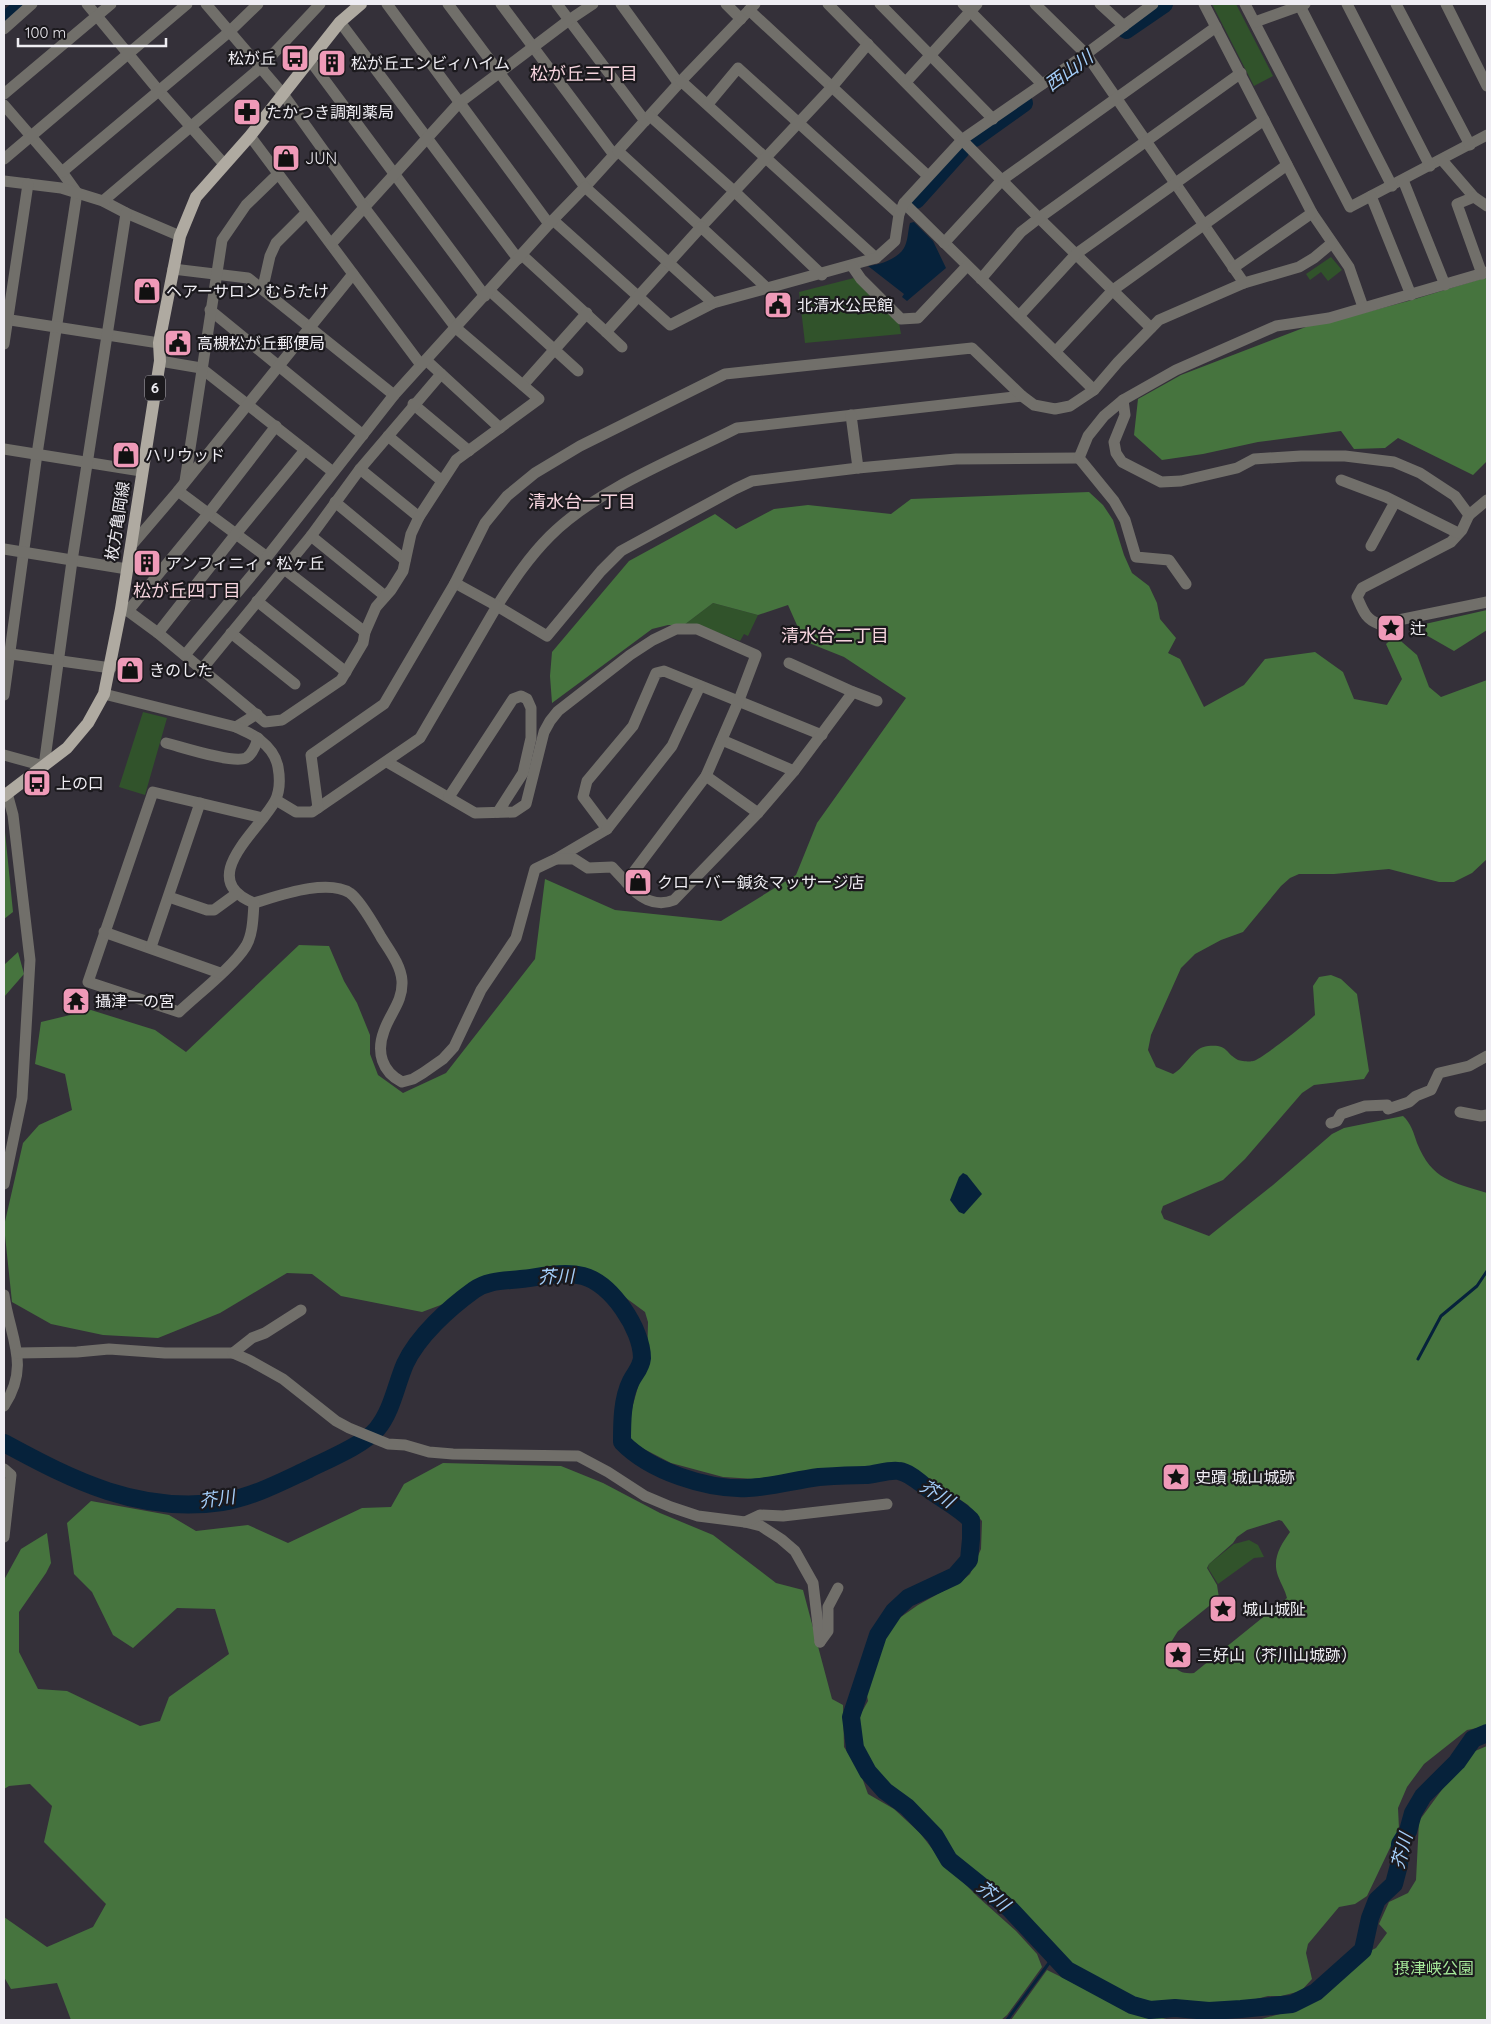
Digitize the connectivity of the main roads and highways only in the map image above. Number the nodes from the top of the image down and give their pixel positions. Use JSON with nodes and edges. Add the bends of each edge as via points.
{"nodes":[{"id":1,"x":361,"y":4,"type":"edge"},
{"id":2,"x":5,"y":794,"type":"edge"}],
"edges":[{"from":1,"to":2,"type":"main road","name":"枚方亀岡線","number":"6","via":[[340,22],[250,136],[196,197],[180,236],[159,343],[160,361],[126,568],[124,610],[104,694],[88,723],[67,748]]}]}
